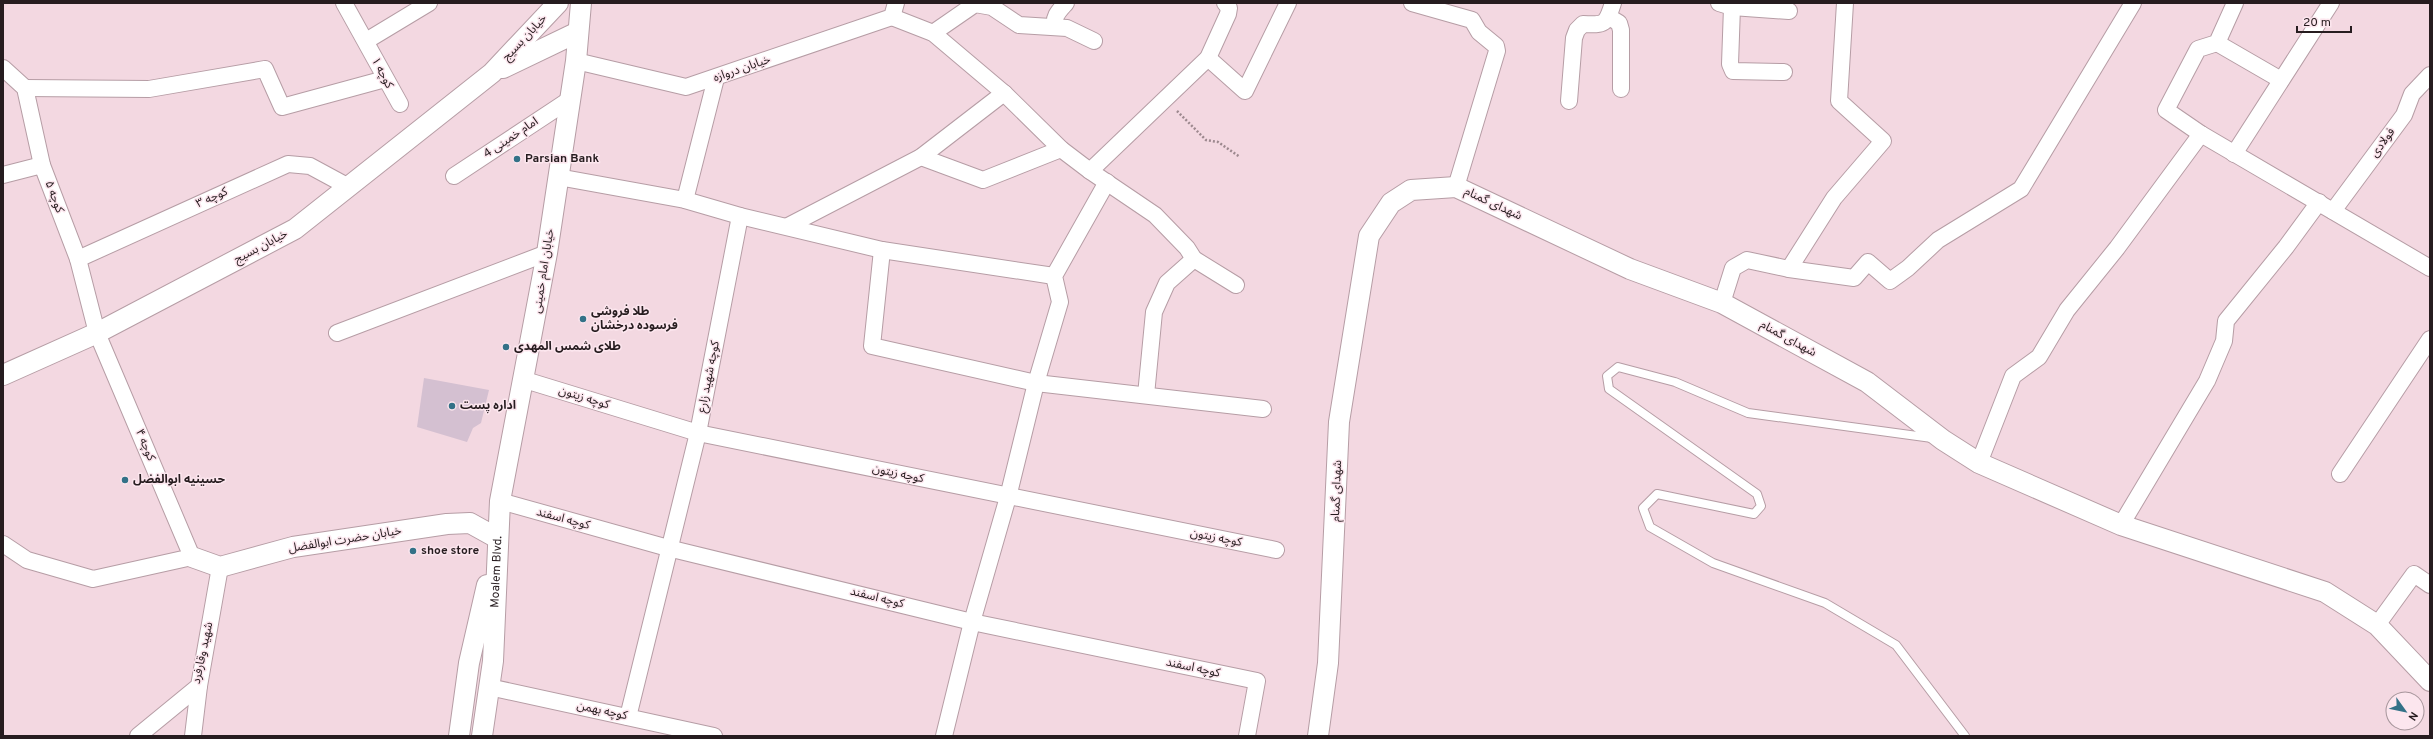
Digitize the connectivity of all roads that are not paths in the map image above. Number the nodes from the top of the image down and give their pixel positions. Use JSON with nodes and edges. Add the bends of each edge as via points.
{"nodes":[{"id":1,"x":344,"y":3,"type":"edge"},
{"id":2,"x":429,"y":3,"type":"edge"},
{"id":3,"x":558,"y":3,"type":"edge"},
{"id":4,"x":581,"y":3,"type":"edge"},
{"id":5,"x":1066,"y":3,"type":"edge"},
{"id":6,"x":1288,"y":3,"type":"edge"},
{"id":7,"x":1412,"y":3,"type":"edge"},
{"id":8,"x":1845,"y":3,"type":"edge"},
{"id":9,"x":2133,"y":3,"type":"edge"},
{"id":10,"x":2235,"y":3,"type":"edge"},
{"id":11,"x":2331,"y":3,"type":"edge"},
{"id":12,"x":1229,"y":5,"type":"edge"},
{"id":13,"x":1726,"y":5,"type":"edge"},
{"id":14,"x":894,"y":10,"type":"edge"},
{"id":15,"x":1611,"y":10,"type":"edge"},
{"id":16,"x":1789,"y":11,"type":"dead end"},
{"id":17,"x":1055,"y":27,"type":"junction"},
{"id":18,"x":578,"y":32,"type":"junction"},
{"id":19,"x":934,"y":33,"type":"junction"},
{"id":20,"x":366,"y":41,"type":"junction"},
{"id":21,"x":1094,"y":42,"type":"dead end"},
{"id":22,"x":2217,"y":43,"type":"junction"},
{"id":23,"x":1208,"y":58,"type":"junction"},
{"id":24,"x":576,"y":61,"type":"junction"},
{"id":25,"x":3,"y":68,"type":"edge"},
{"id":26,"x":1784,"y":72,"type":"dead end"},
{"id":27,"x":492,"y":73,"type":"junction"},
{"id":28,"x":2430,"y":75,"type":"edge"},
{"id":29,"x":716,"y":78,"type":"junction"},
{"id":30,"x":385,"y":79,"type":"junction"},
{"id":31,"x":2281,"y":80,"type":"junction"},
{"id":32,"x":25,"y":88,"type":"junction"},
{"id":33,"x":1621,"y":89,"type":"dead end"},
{"id":34,"x":1004,"y":93,"type":"junction"},
{"id":35,"x":568,"y":100,"type":"junction"},
{"id":36,"x":1569,"y":101,"type":"dead end"},
{"id":37,"x":400,"y":104,"type":"dead end"},
{"id":38,"x":2201,"y":134,"type":"junction"},
{"id":39,"x":1061,"y":149,"type":"junction"},
{"id":40,"x":2234,"y":154,"type":"junction"},
{"id":41,"x":921,"y":156,"type":"junction"},
{"id":42,"x":42,"y":165,"type":"junction"},
{"id":43,"x":1090,"y":171,"type":"junction"},
{"id":44,"x":3,"y":175,"type":"edge"},
{"id":45,"x":454,"y":176,"type":"dead end"},
{"id":46,"x":558,"y":177,"type":"junction"},
{"id":47,"x":1107,"y":182,"type":"junction"},
{"id":48,"x":347,"y":186,"type":"junction"},
{"id":49,"x":1456,"y":187,"type":"junction"},
{"id":50,"x":685,"y":200,"type":"junction"},
{"id":51,"x":2319,"y":202,"type":"junction"},
{"id":52,"x":2333,"y":211,"type":"junction"},
{"id":53,"x":740,"y":216,"type":"junction"},
{"id":54,"x":788,"y":226,"type":"junction"},
{"id":55,"x":882,"y":250,"type":"junction"},
{"id":56,"x":548,"y":253,"type":"junction"},
{"id":57,"x":78,"y":259,"type":"junction"},
{"id":58,"x":1194,"y":259,"type":"junction"},
{"id":59,"x":2430,"y":268,"type":"edge"},
{"id":60,"x":1789,"y":269,"type":"junction"},
{"id":61,"x":1054,"y":276,"type":"junction"},
{"id":62,"x":1236,"y":285,"type":"dead end"},
{"id":63,"x":1722,"y":303,"type":"junction"},
{"id":64,"x":337,"y":332,"type":"dead end"},
{"id":65,"x":97,"y":333,"type":"junction"},
{"id":66,"x":2430,"y":339,"type":"edge"},
{"id":67,"x":3,"y":375,"type":"edge"},
{"id":68,"x":525,"y":380,"type":"junction"},
{"id":69,"x":1036,"y":383,"type":"junction"},
{"id":70,"x":1146,"y":396,"type":"junction"},
{"id":71,"x":1264,"y":409,"type":"dead end"},
{"id":72,"x":698,"y":433,"type":"junction"},
{"id":73,"x":1943,"y":440,"type":"junction"},
{"id":74,"x":1979,"y":463,"type":"junction"},
{"id":75,"x":2340,"y":474,"type":"dead end"},
{"id":76,"x":1008,"y":497,"type":"junction"},
{"id":77,"x":500,"y":501,"type":"junction"},
{"id":78,"x":2121,"y":525,"type":"junction"},
{"id":79,"x":497,"y":538,"type":"junction"},
{"id":80,"x":3,"y":544,"type":"edge"},
{"id":81,"x":668,"y":548,"type":"junction"},
{"id":82,"x":1276,"y":550,"type":"dead end"},
{"id":83,"x":192,"y":557,"type":"junction"},
{"id":84,"x":220,"y":567,"type":"junction"},
{"id":85,"x":2430,"y":585,"type":"edge"},
{"id":86,"x":972,"y":622,"type":"junction"},
{"id":87,"x":2378,"y":625,"type":"junction"},
{"id":88,"x":2430,"y":680,"type":"edge"},
{"id":89,"x":199,"y":686,"type":"junction"},
{"id":90,"x":489,"y":687,"type":"junction"},
{"id":91,"x":628,"y":717,"type":"junction"},
{"id":92,"x":138,"y":736,"type":"edge"},
{"id":93,"x":193,"y":736,"type":"edge"},
{"id":94,"x":459,"y":736,"type":"edge"},
{"id":95,"x":482,"y":736,"type":"edge"},
{"id":96,"x":714,"y":736,"type":"edge"},
{"id":97,"x":944,"y":736,"type":"edge"},
{"id":98,"x":1247,"y":736,"type":"edge"},
{"id":99,"x":1318,"y":736,"type":"edge"},
{"id":100,"x":1965,"y":736,"type":"edge"}],
"edges":[{"from":1,"to":20,"type":"street","name":"کوچه ۱"},
{"from":2,"to":20,"type":"street"},
{"from":3,"to":27,"type":"street","name":"خیابان بسیج"},
{"from":4,"to":18,"type":"street","name":"خیابان امام خمینی"},
{"from":5,"to":17,"type":"street","via":[[1056,15]]},
{"from":6,"to":23,"type":"street","via":[[1245,91]]},
{"from":7,"to":49,"type":"street","via":[[1472,20],[1479,32],[1496,46],[1497,51]]},
{"from":8,"to":60,"type":"street","via":[[1840,101],[1883,141],[1834,198]]},
{"from":9,"to":60,"type":"street","via":[[2021,189],[1938,240],[1890,281],[1868,262],[1854,278]]},
{"from":10,"to":22,"type":"street"},
{"from":11,"to":31,"type":"street"},
{"from":12,"to":23,"type":"street","via":[[1228,14]]},
{"from":13,"to":16,"type":"street"},
{"from":13,"to":26,"type":"street","via":[[1730,64],[1733,71]]},
{"from":14,"to":19,"type":"street"},
{"from":14,"to":29,"type":"street","name":"خیابان دروازه"},
{"from":15,"to":33,"type":"street","via":[[1621,30]]},
{"from":15,"to":36,"type":"street","via":[[1602,25],[1583,24],[1577,30],[1574,38]]},
{"from":17,"to":19,"type":"street","via":[[1019,24],[992,7],[975,4]]},
{"from":17,"to":21,"type":"street","via":[[1067,28]]},
{"from":18,"to":24,"type":"street","name":"خیابان امام خمینی"},
{"from":18,"to":27,"type":"street","name":"خیابان بسیج"},
{"from":19,"to":34,"type":"street"},
{"from":20,"to":30,"type":"street","name":"کوچه ۱"},
{"from":22,"to":31,"type":"street"},
{"from":22,"to":38,"type":"street","via":[[2198,49],[2166,110]]},
{"from":23,"to":43,"type":"street"},
{"from":24,"to":29,"type":"street","name":"خیابان دروازه","via":[[686,87]]},
{"from":24,"to":35,"type":"street","name":"خیابان امام خمینی"},
{"from":25,"to":32,"type":"street"},
{"from":27,"to":48,"type":"street","name":"خیابان بسیج"},
{"from":28,"to":52,"type":"street","name":"فولادی","via":[[2412,94],[2404,115]]},
{"from":29,"to":50,"type":"street"},
{"from":30,"to":32,"type":"street","via":[[282,107],[265,69],[149,89]]},
{"from":30,"to":37,"type":"street","name":"کوچه ۱"},
{"from":31,"to":40,"type":"street"},
{"from":32,"to":42,"type":"street","name":"کوچه ۵"},
{"from":34,"to":39,"type":"street"},
{"from":34,"to":41,"type":"street"},
{"from":35,"to":45,"type":"street","name":"امام خمینی 4"},
{"from":35,"to":46,"type":"street","name":"خیابان امام خمینی"},
{"from":38,"to":40,"type":"street"},
{"from":38,"to":74,"type":"street","via":[[2117,248],[2067,310],[2039,357],[2013,376]]},
{"from":39,"to":41,"type":"street","via":[[984,180]]},
{"from":39,"to":43,"type":"street"},
{"from":40,"to":51,"type":"street"},
{"from":41,"to":54,"type":"street"},
{"from":42,"to":44,"type":"street"},
{"from":42,"to":57,"type":"street","name":"کوچه ۵"},
{"from":43,"to":47,"type":"street"},
{"from":46,"to":50,"type":"street"},
{"from":46,"to":56,"type":"street","name":"خیابان امام خمینی"},
{"from":47,"to":58,"type":"street","via":[[1155,215],[1187,248]]},
{"from":47,"to":61,"type":"street"},
{"from":48,"to":57,"type":"street","name":"کوچه ۳","via":[[310,166],[288,164]]},
{"from":48,"to":65,"type":"street","name":"خیابان بسیج","via":[[295,229]]},
{"from":49,"to":63,"type":"street","name":"شهدای گمنام","via":[[1630,269]]},
{"from":49,"to":99,"type":"street","name":"شهدای گمنام","via":[[1411,190],[1391,203],[1368,236],[1339,422],[1328,663]]},
{"from":50,"to":53,"type":"street"},
{"from":51,"to":52,"type":"street"},
{"from":51,"to":78,"type":"street","via":[[2226,321],[2224,342],[2207,381]]},
{"from":52,"to":59,"type":"street"},
{"from":53,"to":54,"type":"street"},
{"from":53,"to":72,"type":"street","name":"کوچه شهید زارع"},
{"from":54,"to":55,"type":"street"},
{"from":55,"to":61,"type":"street"},
{"from":55,"to":69,"type":"street","via":[[872,346]]},
{"from":56,"to":64,"type":"street"},
{"from":56,"to":68,"type":"street","name":"خیابان امام خمینی"},
{"from":57,"to":65,"type":"street","name":"کوچه ۵"},
{"from":58,"to":62,"type":"street"},
{"from":58,"to":70,"type":"street","via":[[1167,283],[1154,312]]},
{"from":60,"to":63,"type":"street","via":[[1747,260],[1733,268]]},
{"from":61,"to":69,"type":"street","via":[[1060,302]]},
{"from":63,"to":73,"type":"street","name":"شهدای گمنام","via":[[1867,382]]},
{"from":65,"to":67,"type":"street","name":"خیابان بسیج"},
{"from":65,"to":83,"type":"street","name":"کوچه ۴"},
{"from":66,"to":75,"type":"street"},
{"from":68,"to":72,"type":"street","name":"کوچه زیتون"},
{"from":68,"to":77,"type":"street","name":"خیابان امام خمینی"},
{"from":69,"to":70,"type":"street"},
{"from":69,"to":76,"type":"street"},
{"from":70,"to":71,"type":"street"},
{"from":72,"to":76,"type":"street","name":"کوچه زیتون"},
{"from":72,"to":81,"type":"street","name":"کوچه شهید زارع"},
{"from":73,"to":74,"type":"street","name":"شهدای گمنام"},
{"from":73,"to":100,"type":"lane","via":[[1748,413],[1675,382],[1618,368],[1608,376],[1609,389],[1757,494],[1761,506],[1754,514],[1657,494],[1643,508],[1650,526],[1713,563],[1825,603],[1896,645]]},
{"from":74,"to":78,"type":"street","name":"شهدای گمنام"},
{"from":76,"to":82,"type":"street","name":"کوچه زیتون"},
{"from":76,"to":86,"type":"street"},
{"from":77,"to":79,"type":"street","name":"خیابان امام خمینی"},
{"from":77,"to":81,"type":"street","name":"کوچه اسفند"},
{"from":78,"to":87,"type":"street","name":"شهدای گمنام","via":[[2325,592]]},
{"from":79,"to":84,"type":"street","name":"خیابان حضرت ابوالفضل","via":[[470,523],[447,524],[293,547]]},
{"from":79,"to":90,"type":"street","name":"Moalem Blvd.","via":[[493,661]]},
{"from":79,"to":94,"type":"street","name":"Moalem Blvd.","via":[[469,663]]},
{"from":80,"to":83,"type":"street","via":[[27,560],[93,580]]},
{"from":81,"to":86,"type":"street","name":"کوچه اسفند"},
{"from":81,"to":91,"type":"street","name":"کوچه شهید زارع"},
{"from":83,"to":84,"type":"street"},
{"from":84,"to":89,"type":"street","name":"شهید وقارفرد"},
{"from":85,"to":87,"type":"street","via":[[2414,574]]},
{"from":86,"to":97,"type":"street"},
{"from":86,"to":98,"type":"street","name":"کوچه اسفند","via":[[1257,681]]},
{"from":87,"to":88,"type":"street","name":"شهدای گمنام"},
{"from":89,"to":92,"type":"street","name":"شهید وقارفرد"},
{"from":89,"to":93,"type":"street"},
{"from":90,"to":91,"type":"street","name":"کوچه بهمن"},
{"from":90,"to":95,"type":"street","name":"Moalem Blvd."},
{"from":91,"to":96,"type":"street","name":"کوچه بهمن"}]}
